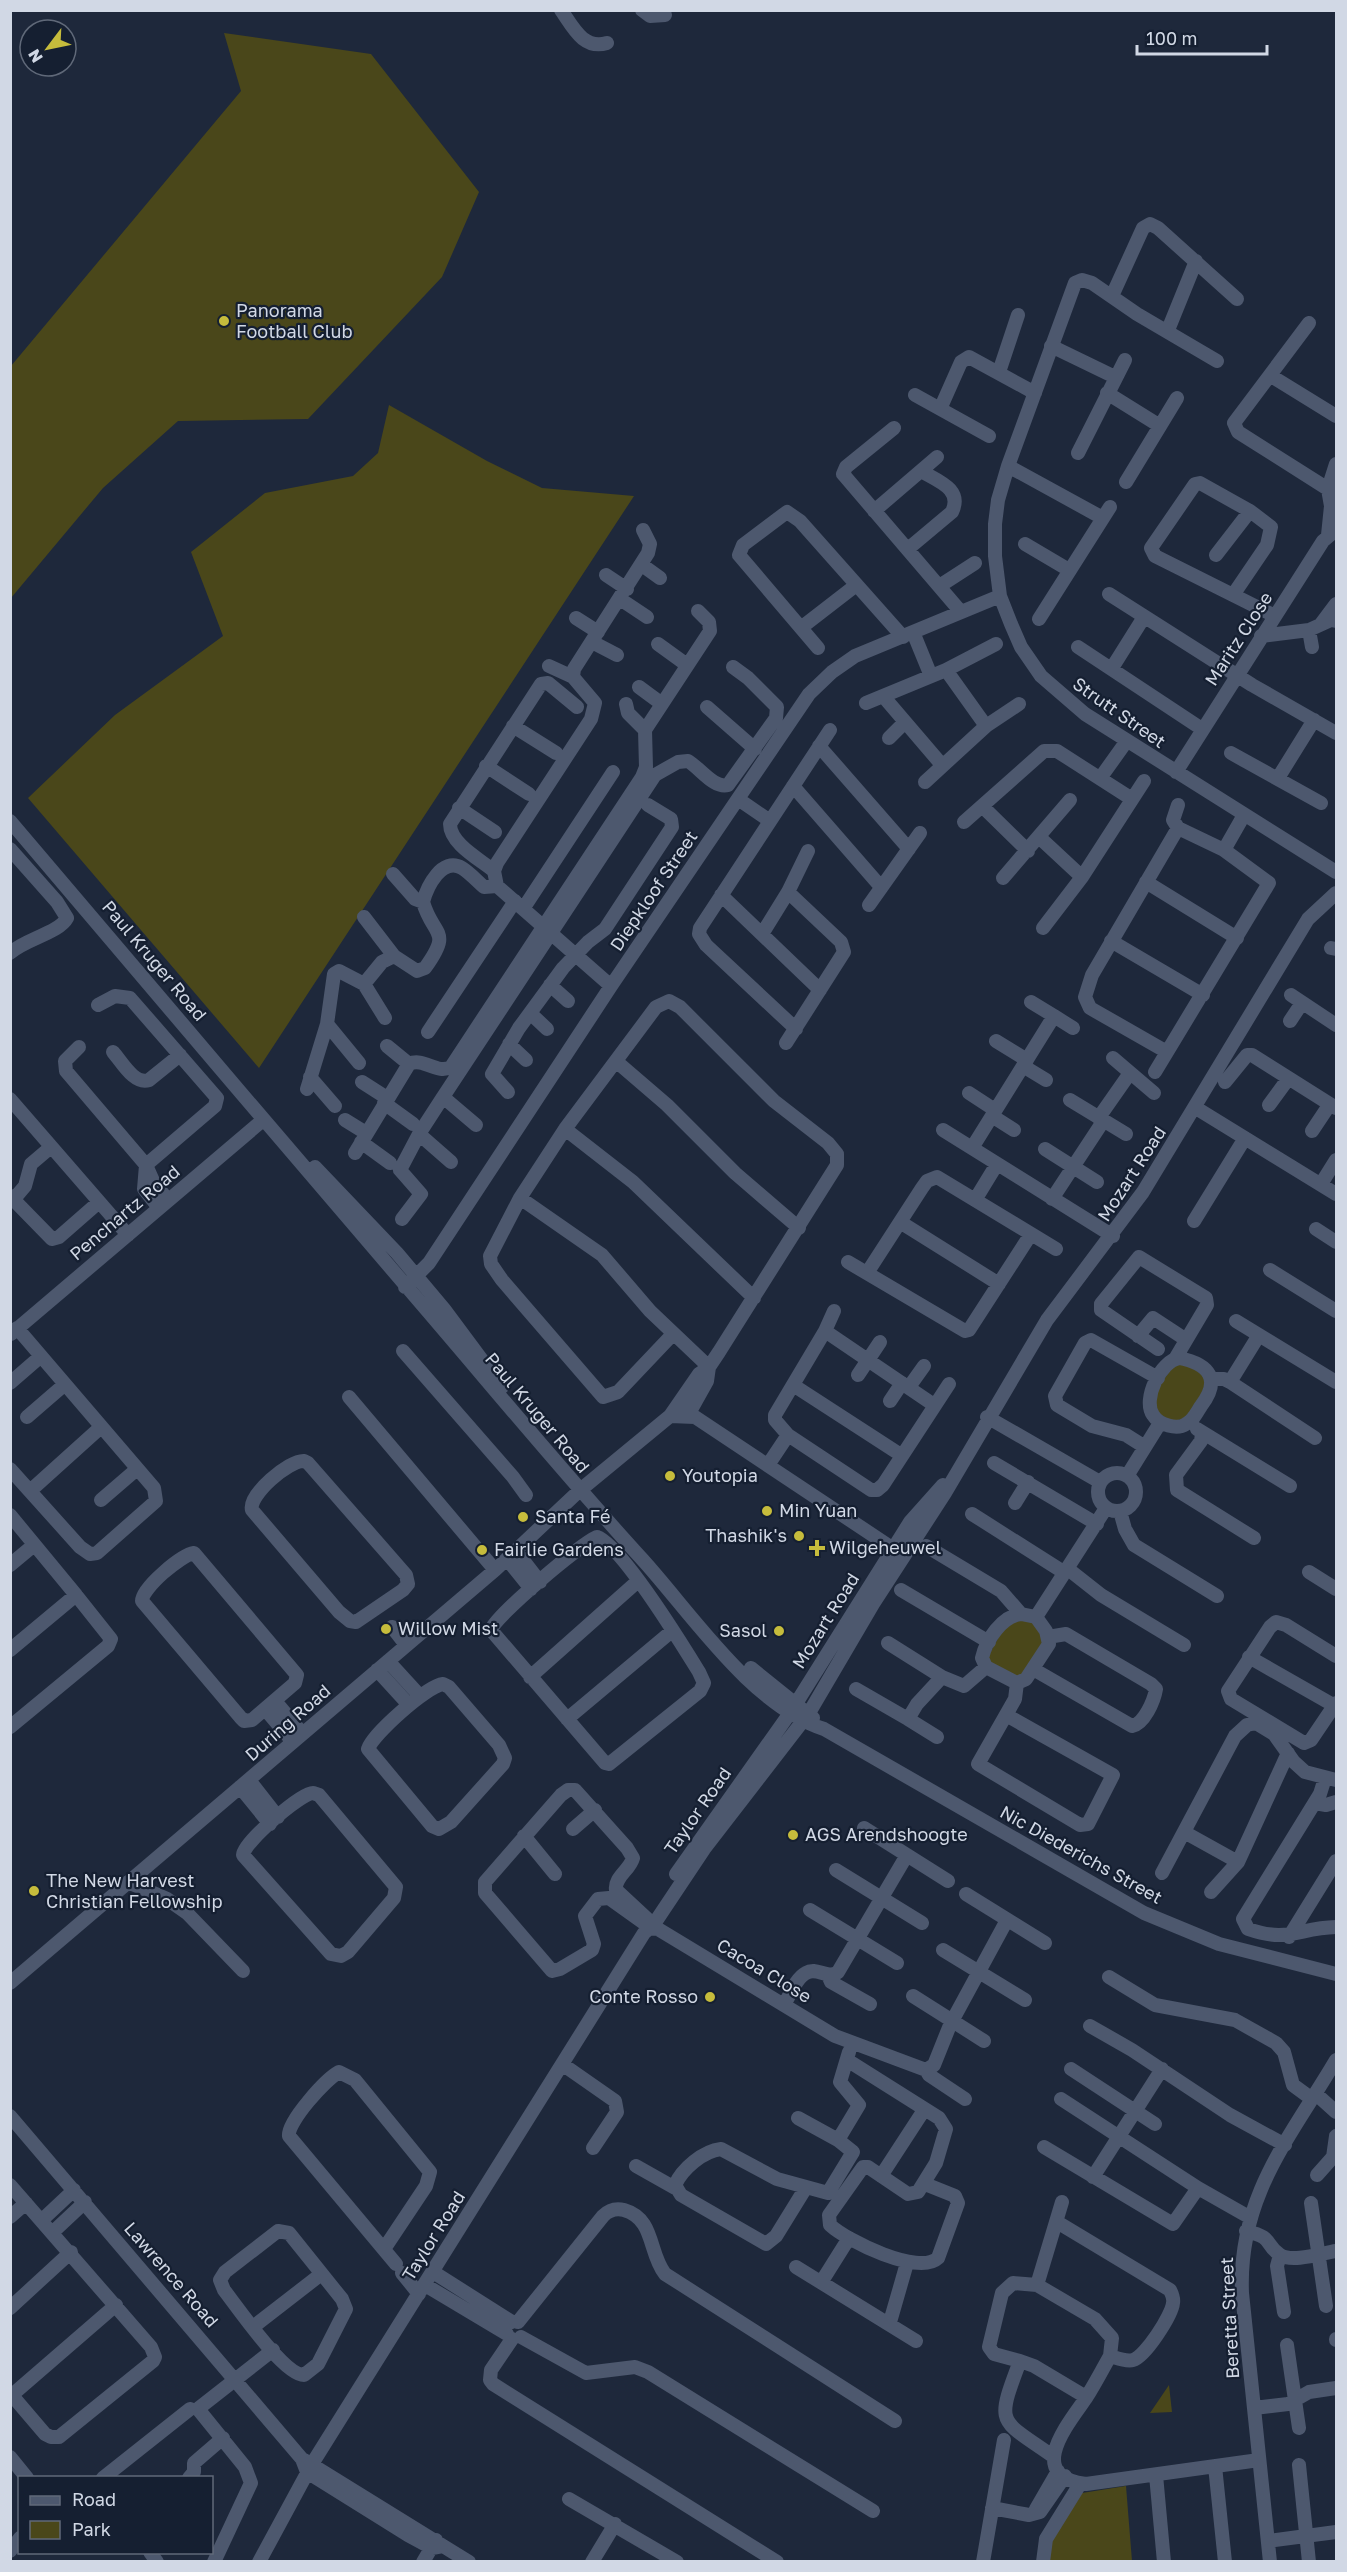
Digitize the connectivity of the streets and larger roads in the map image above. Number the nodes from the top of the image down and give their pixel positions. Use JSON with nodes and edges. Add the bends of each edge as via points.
{"nodes":[{"id":1,"x":561,"y":10,"type":"edge"},
{"id":2,"x":642,"y":10,"type":"edge"},
{"id":3,"x":665,"y":15,"type":"dead end"},
{"id":4,"x":607,"y":43,"type":"dead end"},
{"id":5,"x":1196,"y":261,"type":"junction"},
{"id":6,"x":1112,"y":296,"type":"junction"},
{"id":7,"x":1237,"y":299,"type":"dead end"},
{"id":8,"x":1018,"y":315,"type":"dead end"},
{"id":9,"x":1309,"y":323,"type":"dead end"},
{"id":10,"x":1168,"y":330,"type":"junction"},
{"id":11,"x":1051,"y":346,"type":"junction"},
{"id":12,"x":1125,"y":360,"type":"dead end"},
{"id":13,"x":1217,"y":361,"type":"dead end"},
{"id":14,"x":999,"y":372,"type":"junction"},
{"id":15,"x":1271,"y":376,"type":"junction"},
{"id":16,"x":1115,"y":377,"type":"junction"},
{"id":17,"x":1035,"y":393,"type":"junction"},
{"id":18,"x":1107,"y":393,"type":"junction"},
{"id":19,"x":915,"y":395,"type":"dead end"},
{"id":20,"x":1177,"y":398,"type":"dead end"},
{"id":21,"x":940,"y":407,"type":"junction"},
{"id":22,"x":1336,"y":416,"type":"edge"},
{"id":23,"x":1160,"y":426,"type":"junction"},
{"id":24,"x":894,"y":428,"type":"dead end"},
{"id":25,"x":989,"y":436,"type":"dead end"},
{"id":26,"x":1078,"y":453,"type":"dead end"},
{"id":27,"x":938,"y":458,"type":"dead end"},
{"id":28,"x":1336,"y":464,"type":"edge"},
{"id":29,"x":1008,"y":466,"type":"junction"},
{"id":30,"x":921,"y":471,"type":"junction"},
{"id":31,"x":1126,"y":482,"type":"dead end"},
{"id":32,"x":1328,"y":489,"type":"junction"},
{"id":33,"x":874,"y":511,"type":"junction"},
{"id":34,"x":1250,"y":511,"type":"junction"},
{"id":35,"x":642,"y":530,"type":"dead end"},
{"id":36,"x":1332,"y":532,"type":"edge"},
{"id":37,"x":1025,"y":544,"type":"dead end"},
{"id":38,"x":909,"y":548,"type":"junction"},
{"id":39,"x":1215,"y":555,"type":"dead end"},
{"id":40,"x":975,"y":563,"type":"dead end"},
{"id":41,"x":642,"y":565,"type":"junction"},
{"id":42,"x":1069,"y":570,"type":"junction"},
{"id":43,"x":606,"y":575,"type":"dead end"},
{"id":44,"x":660,"y":578,"type":"dead end"},
{"id":45,"x":940,"y":585,"type":"junction"},
{"id":46,"x":855,"y":586,"type":"junction"},
{"id":47,"x":623,"y":594,"type":"junction"},
{"id":48,"x":1109,"y":594,"type":"dead end"},
{"id":49,"x":1233,"y":595,"type":"junction"},
{"id":50,"x":1000,"y":596,"type":"junction"},
{"id":51,"x":1336,"y":603,"type":"edge"},
{"id":52,"x":698,"y":611,"type":"dead end"},
{"id":53,"x":961,"y":612,"type":"junction"},
{"id":54,"x":1275,"y":616,"type":"junction"},
{"id":55,"x":647,"y":617,"type":"dead end"},
{"id":56,"x":1144,"y":617,"type":"junction"},
{"id":57,"x":576,"y":618,"type":"dead end"},
{"id":58,"x":1039,"y":619,"type":"dead end"},
{"id":59,"x":1336,"y":621,"type":"edge"},
{"id":60,"x":802,"y":627,"type":"junction"},
{"id":61,"x":1315,"y":627,"type":"junction"},
{"id":62,"x":908,"y":634,"type":"junction"},
{"id":63,"x":1261,"y":636,"type":"junction"},
{"id":64,"x":595,"y":637,"type":"junction"},
{"id":65,"x":658,"y":644,"type":"dead end"},
{"id":66,"x":996,"y":644,"type":"dead end"},
{"id":67,"x":1078,"y":646,"type":"dead end"},
{"id":68,"x":1312,"y":647,"type":"dead end"},
{"id":69,"x":818,"y":648,"type":"dead end"},
{"id":70,"x":617,"y":656,"type":"dead end"},
{"id":71,"x":687,"y":665,"type":"junction"},
{"id":72,"x":549,"y":666,"type":"dead end"},
{"id":73,"x":733,"y":668,"type":"dead end"},
{"id":74,"x":1112,"y":668,"type":"junction"},
{"id":75,"x":946,"y":670,"type":"junction"},
{"id":76,"x":1237,"y":675,"type":"junction"},
{"id":77,"x":931,"y":676,"type":"junction"},
{"id":78,"x":573,"y":677,"type":"junction"},
{"id":79,"x":639,"y":687,"type":"dead end"},
{"id":80,"x":883,"y":696,"type":"junction"},
{"id":81,"x":866,"y":703,"type":"dead end"},
{"id":82,"x":626,"y":704,"type":"dead end"},
{"id":83,"x":662,"y":704,"type":"junction"},
{"id":84,"x":1019,"y":705,"type":"dead end"},
{"id":85,"x":577,"y":706,"type":"dead end"},
{"id":86,"x":707,"y":707,"type":"dead end"},
{"id":87,"x":1314,"y":720,"type":"junction"},
{"id":88,"x":904,"y":723,"type":"junction"},
{"id":89,"x":513,"y":726,"type":"junction"},
{"id":90,"x":986,"y":726,"type":"junction"},
{"id":91,"x":1202,"y":729,"type":"junction"},
{"id":92,"x":645,"y":730,"type":"junction"},
{"id":93,"x":830,"y":730,"type":"dead end"},
{"id":94,"x":1336,"y":733,"type":"edge"},
{"id":95,"x":890,"y":738,"type":"dead end"},
{"id":96,"x":1126,"y":742,"type":"junction"},
{"id":97,"x":819,"y":746,"type":"junction"},
{"id":98,"x":755,"y":749,"type":"junction"},
{"id":99,"x":556,"y":753,"type":"dead end"},
{"id":100,"x":1231,"y":753,"type":"dead end"},
{"id":101,"x":942,"y":765,"type":"junction"},
{"id":102,"x":486,"y":766,"type":"junction"},
{"id":103,"x":613,"y":772,"type":"dead end"},
{"id":104,"x":1176,"y":772,"type":"junction"},
{"id":105,"x":1101,"y":777,"type":"junction"},
{"id":106,"x":1278,"y":778,"type":"junction"},
{"id":107,"x":1144,"y":781,"type":"dead end"},
{"id":108,"x":925,"y":782,"type":"dead end"},
{"id":109,"x":793,"y":786,"type":"junction"},
{"id":110,"x":529,"y":794,"type":"dead end"},
{"id":111,"x":1132,"y":799,"type":"junction"},
{"id":112,"x":738,"y":800,"type":"junction"},
{"id":113,"x":1070,"y":800,"type":"dead end"},
{"id":114,"x":1321,"y":803,"type":"dead end"},
{"id":115,"x":648,"y":804,"type":"dead end"},
{"id":116,"x":1178,"y":805,"type":"dead end"},
{"id":117,"x":982,"y":806,"type":"junction"},
{"id":118,"x":459,"y":808,"type":"junction"},
{"id":119,"x":1244,"y":815,"type":"junction"},
{"id":120,"x":10,"y":821,"type":"edge"},
{"id":121,"x":770,"y":822,"type":"junction"},
{"id":122,"x":964,"y":822,"type":"dead end"},
{"id":123,"x":1178,"y":828,"type":"junction"},
{"id":124,"x":495,"y":832,"type":"dead end"},
{"id":125,"x":920,"y":833,"type":"dead end"},
{"id":126,"x":1039,"y":837,"type":"junction"},
{"id":127,"x":10,"y":849,"type":"edge"},
{"id":128,"x":909,"y":849,"type":"junction"},
{"id":129,"x":1224,"y":850,"type":"junction"},
{"id":130,"x":808,"y":851,"type":"dead end"},
{"id":131,"x":1028,"y":851,"type":"junction"},
{"id":132,"x":495,"y":871,"type":"junction"},
{"id":133,"x":1336,"y":872,"type":"edge"},
{"id":134,"x":393,"y":874,"type":"dead end"},
{"id":135,"x":1082,"y":876,"type":"junction"},
{"id":136,"x":1003,"y":878,"type":"dead end"},
{"id":137,"x":1146,"y":882,"type":"junction"},
{"id":138,"x":497,"y":886,"type":"junction"},
{"id":139,"x":881,"y":887,"type":"junction"},
{"id":140,"x":788,"y":892,"type":"junction"},
{"id":141,"x":1336,"y":893,"type":"edge"},
{"id":142,"x":722,"y":895,"type":"junction"},
{"id":143,"x":423,"y":902,"type":"junction"},
{"id":144,"x":519,"y":905,"type":"junction"},
{"id":145,"x":869,"y":905,"type":"dead end"},
{"id":146,"x":364,"y":917,"type":"dead end"},
{"id":147,"x":1043,"y":928,"type":"dead end"},
{"id":148,"x":546,"y":930,"type":"junction"},
{"id":149,"x":762,"y":934,"type":"junction"},
{"id":150,"x":1237,"y":938,"type":"junction"},
{"id":151,"x":1111,"y":941,"type":"junction"},
{"id":152,"x":14,"y":944,"type":"edge"},
{"id":153,"x":574,"y":956,"type":"junction"},
{"id":154,"x":394,"y":957,"type":"junction"},
{"id":155,"x":364,"y":984,"type":"junction"},
{"id":156,"x":550,"y":985,"type":"junction"},
{"id":157,"x":611,"y":986,"type":"junction"},
{"id":158,"x":820,"y":990,"type":"junction"},
{"id":159,"x":1203,"y":995,"type":"junction"},
{"id":160,"x":568,"y":1001,"type":"dead end"},
{"id":161,"x":1031,"y":1002,"type":"dead end"},
{"id":162,"x":98,"y":1005,"type":"dead end"},
{"id":163,"x":530,"y":1013,"type":"junction"},
{"id":164,"x":1054,"y":1016,"type":"junction"},
{"id":165,"x":385,"y":1018,"type":"dead end"},
{"id":166,"x":1290,"y":1021,"type":"dead end"},
{"id":167,"x":327,"y":1024,"type":"junction"},
{"id":168,"x":1336,"y":1025,"type":"edge"},
{"id":169,"x":1073,"y":1028,"type":"dead end"},
{"id":170,"x":547,"y":1029,"type":"dead end"},
{"id":171,"x":796,"y":1029,"type":"junction"},
{"id":172,"x":428,"y":1032,"type":"dead end"},
{"id":173,"x":996,"y":1041,"type":"dead end"},
{"id":174,"x":786,"y":1043,"type":"dead end"},
{"id":175,"x":509,"y":1044,"type":"junction"},
{"id":176,"x":387,"y":1046,"type":"dead end"},
{"id":177,"x":79,"y":1047,"type":"dead end"},
{"id":178,"x":113,"y":1052,"type":"dead end"},
{"id":179,"x":1167,"y":1052,"type":"junction"},
{"id":180,"x":180,"y":1055,"type":"junction"},
{"id":181,"x":1113,"y":1058,"type":"dead end"},
{"id":182,"x":526,"y":1060,"type":"dead end"},
{"id":183,"x":617,"y":1062,"type":"junction"},
{"id":184,"x":359,"y":1063,"type":"dead end"},
{"id":185,"x":1025,"y":1063,"type":"junction"},
{"id":186,"x":409,"y":1064,"type":"junction"},
{"id":187,"x":1130,"y":1072,"type":"junction"},
{"id":188,"x":1155,"y":1072,"type":"dead end"},
{"id":189,"x":1288,"y":1079,"type":"junction"},
{"id":190,"x":1046,"y":1080,"type":"dead end"},
{"id":191,"x":362,"y":1082,"type":"dead end"},
{"id":192,"x":1225,"y":1082,"type":"dead end"},
{"id":193,"x":508,"y":1092,"type":"dead end"},
{"id":194,"x":1154,"y":1093,"type":"dead end"},
{"id":195,"x":969,"y":1094,"type":"dead end"},
{"id":196,"x":443,"y":1097,"type":"junction"},
{"id":197,"x":10,"y":1099,"type":"edge"},
{"id":198,"x":1070,"y":1100,"type":"dead end"},
{"id":199,"x":386,"y":1101,"type":"junction"},
{"id":200,"x":1269,"y":1105,"type":"dead end"},
{"id":201,"x":334,"y":1106,"type":"dead end"},
{"id":202,"x":1333,"y":1106,"type":"edge"},
{"id":203,"x":1196,"y":1108,"type":"junction"},
{"id":204,"x":993,"y":1113,"type":"junction"},
{"id":205,"x":1101,"y":1119,"type":"junction"},
{"id":206,"x":345,"y":1120,"type":"dead end"},
{"id":207,"x":266,"y":1123,"type":"junction"},
{"id":208,"x":476,"y":1125,"type":"dead end"},
{"id":209,"x":565,"y":1128,"type":"junction"},
{"id":210,"x":416,"y":1129,"type":"junction"},
{"id":211,"x":943,"y":1130,"type":"dead end"},
{"id":212,"x":1014,"y":1130,"type":"dead end"},
{"id":213,"x":1312,"y":1131,"type":"dead end"},
{"id":214,"x":1126,"y":1134,"type":"dead end"},
{"id":215,"x":1245,"y":1138,"type":"junction"},
{"id":216,"x":360,"y":1142,"type":"junction"},
{"id":217,"x":51,"y":1147,"type":"junction"},
{"id":218,"x":972,"y":1148,"type":"junction"},
{"id":219,"x":1045,"y":1149,"type":"dead end"},
{"id":220,"x":1336,"y":1160,"type":"edge"},
{"id":221,"x":451,"y":1162,"type":"dead end"},
{"id":222,"x":389,"y":1163,"type":"dead end"},
{"id":223,"x":997,"y":1164,"type":"junction"},
{"id":224,"x":146,"y":1166,"type":"junction"},
{"id":225,"x":1073,"y":1167,"type":"junction"},
{"id":226,"x":1097,"y":1182,"type":"dead end"},
{"id":227,"x":1321,"y":1184,"type":"junction"},
{"id":228,"x":1336,"y":1194,"type":"edge"},
{"id":229,"x":12,"y":1197,"type":"edge"},
{"id":230,"x":520,"y":1198,"type":"junction"},
{"id":231,"x":1052,"y":1198,"type":"junction"},
{"id":232,"x":975,"y":1200,"type":"junction"},
{"id":233,"x":99,"y":1202,"type":"junction"},
{"id":234,"x":164,"y":1204,"type":"junction"},
{"id":235,"x":402,"y":1219,"type":"dead end"},
{"id":236,"x":1194,"y":1221,"type":"dead end"},
{"id":237,"x":900,"y":1222,"type":"junction"},
{"id":238,"x":799,"y":1228,"type":"junction"},
{"id":239,"x":1316,"y":1229,"type":"dead end"},
{"id":240,"x":1031,"y":1234,"type":"junction"},
{"id":241,"x":128,"y":1235,"type":"junction"},
{"id":242,"x":1113,"y":1236,"type":"junction"},
{"id":243,"x":1336,"y":1242,"type":"edge"},
{"id":244,"x":1056,"y":1249,"type":"dead end"},
{"id":245,"x":397,"y":1253,"type":"junction"},
{"id":246,"x":848,"y":1262,"type":"dead end"},
{"id":247,"x":429,"y":1263,"type":"junction"},
{"id":248,"x":1270,"y":1270,"type":"dead end"},
{"id":249,"x":867,"y":1273,"type":"junction"},
{"id":250,"x":416,"y":1276,"type":"junction"},
{"id":251,"x":999,"y":1284,"type":"junction"},
{"id":252,"x":405,"y":1287,"type":"junction"},
{"id":253,"x":753,"y":1298,"type":"junction"},
{"id":254,"x":834,"y":1311,"type":"dead end"},
{"id":255,"x":1336,"y":1311,"type":"edge"},
{"id":256,"x":1236,"y":1321,"type":"dead end"},
{"id":257,"x":14,"y":1331,"type":"edge"},
{"id":258,"x":825,"y":1331,"type":"junction"},
{"id":259,"x":674,"y":1334,"type":"junction"},
{"id":260,"x":1259,"y":1335,"type":"junction"},
{"id":261,"x":1138,"y":1336,"type":"junction"},
{"id":262,"x":1185,"y":1338,"type":"junction"},
{"id":263,"x":880,"y":1342,"type":"dead end"},
{"id":264,"x":1158,"y":1349,"type":"dead end"},
{"id":265,"x":403,"y":1351,"type":"dead end"},
{"id":266,"x":40,"y":1357,"type":"junction"},
{"id":267,"x":1175,"y":1359,"type":"junction"},
{"id":268,"x":868,"y":1360,"type":"junction"},
{"id":269,"x":709,"y":1366,"type":"junction"},
{"id":270,"x":924,"y":1366,"type":"dead end"},
{"id":271,"x":858,"y":1375,"type":"dead end"},
{"id":272,"x":1158,"y":1378,"type":"junction"},
{"id":273,"x":1213,"y":1379,"type":"junction"},
{"id":274,"x":1230,"y":1382,"type":"junction"},
{"id":275,"x":1336,"y":1382,"type":"edge"},
{"id":276,"x":10,"y":1383,"type":"edge"},
{"id":277,"x":949,"y":1384,"type":"dead end"},
{"id":278,"x":64,"y":1385,"type":"junction"},
{"id":279,"x":793,"y":1385,"type":"junction"},
{"id":280,"x":905,"y":1385,"type":"junction"},
{"id":281,"x":349,"y":1397,"type":"dead end"},
{"id":282,"x":890,"y":1401,"type":"dead end"},
{"id":283,"x":934,"y":1405,"type":"junction"},
{"id":284,"x":688,"y":1415,"type":"junction"},
{"id":285,"x":670,"y":1416,"type":"junction"},
{"id":286,"x":27,"y":1417,"type":"dead end"},
{"id":287,"x":987,"y":1417,"type":"junction"},
{"id":288,"x":1190,"y":1422,"type":"junction"},
{"id":289,"x":1160,"y":1423,"type":"junction"},
{"id":290,"x":101,"y":1426,"type":"junction"},
{"id":291,"x":1202,"y":1434,"type":"junction"},
{"id":292,"x":788,"y":1435,"type":"junction"},
{"id":293,"x":1315,"y":1438,"type":"dead end"},
{"id":294,"x":1145,"y":1447,"type":"junction"},
{"id":295,"x":901,"y":1455,"type":"junction"},
{"id":296,"x":994,"y":1462,"type":"dead end"},
{"id":297,"x":768,"y":1465,"type":"junction"},
{"id":298,"x":10,"y":1469,"type":"edge"},
{"id":299,"x":137,"y":1469,"type":"junction"},
{"id":300,"x":1127,"y":1476,"type":"junction"},
{"id":301,"x":1028,"y":1482,"type":"junction"},
{"id":302,"x":1101,"y":1482,"type":"junction"},
{"id":303,"x":1290,"y":1486,"type":"dead end"},
{"id":304,"x":582,"y":1489,"type":"junction"},
{"id":305,"x":30,"y":1491,"type":"junction"},
{"id":306,"x":526,"y":1496,"type":"dead end"},
{"id":307,"x":101,"y":1500,"type":"dead end"},
{"id":308,"x":1015,"y":1503,"type":"dead end"},
{"id":309,"x":1113,"y":1510,"type":"junction"},
{"id":310,"x":972,"y":1514,"type":"dead end"},
{"id":311,"x":10,"y":1515,"type":"edge"},
{"id":312,"x":1097,"y":1524,"type":"junction"},
{"id":313,"x":1254,"y":1539,"type":"dead end"},
{"id":314,"x":34,"y":1545,"type":"junction"},
{"id":315,"x":926,"y":1546,"type":"dead end"},
{"id":316,"x":898,"y":1552,"type":"junction"},
{"id":317,"x":511,"y":1555,"type":"junction"},
{"id":318,"x":10,"y":1565,"type":"edge"},
{"id":319,"x":495,"y":1570,"type":"junction"},
{"id":320,"x":1066,"y":1571,"type":"junction"},
{"id":321,"x":1309,"y":1572,"type":"dead end"},
{"id":322,"x":638,"y":1581,"type":"junction"},
{"id":323,"x":536,"y":1585,"type":"junction"},
{"id":324,"x":1336,"y":1589,"type":"edge"},
{"id":325,"x":901,"y":1590,"type":"dead end"},
{"id":326,"x":76,"y":1594,"type":"junction"},
{"id":327,"x":1217,"y":1596,"type":"dead end"},
{"id":328,"x":377,"y":1609,"type":"junction"},
{"id":329,"x":1021,"y":1614,"type":"junction"},
{"id":330,"x":1036,"y":1617,"type":"junction"},
{"id":331,"x":672,"y":1631,"type":"junction"},
{"id":332,"x":1048,"y":1637,"type":"junction"},
{"id":333,"x":989,"y":1642,"type":"junction"},
{"id":334,"x":888,"y":1643,"type":"dead end"},
{"id":335,"x":406,"y":1645,"type":"junction"},
{"id":336,"x":1184,"y":1645,"type":"dead end"},
{"id":337,"x":10,"y":1650,"type":"edge"},
{"id":338,"x":1336,"y":1656,"type":"edge"},
{"id":339,"x":1249,"y":1658,"type":"junction"},
{"id":340,"x":388,"y":1661,"type":"junction"},
{"id":341,"x":986,"y":1667,"type":"junction"},
{"id":342,"x":1033,"y":1669,"type":"junction"},
{"id":343,"x":377,"y":1670,"type":"junction"},
{"id":344,"x":530,"y":1677,"type":"junction"},
{"id":345,"x":942,"y":1677,"type":"junction"},
{"id":346,"x":397,"y":1681,"type":"junction"},
{"id":347,"x":1017,"y":1683,"type":"junction"},
{"id":348,"x":856,"y":1689,"type":"dead end"},
{"id":349,"x":415,"y":1701,"type":"junction"},
{"id":350,"x":1336,"y":1704,"type":"edge"},
{"id":351,"x":270,"y":1705,"type":"junction"},
{"id":352,"x":793,"y":1708,"type":"junction"},
{"id":353,"x":1006,"y":1715,"type":"junction"},
{"id":354,"x":806,"y":1718,"type":"junction"},
{"id":355,"x":567,"y":1719,"type":"junction"},
{"id":356,"x":908,"y":1719,"type":"junction"},
{"id":357,"x":10,"y":1727,"type":"edge"},
{"id":358,"x":937,"y":1737,"type":"dead end"},
{"id":359,"x":298,"y":1738,"type":"junction"},
{"id":360,"x":1288,"y":1753,"type":"junction"},
{"id":361,"x":1331,"y":1779,"type":"edge"},
{"id":362,"x":244,"y":1783,"type":"junction"},
{"id":363,"x":1336,"y":1802,"type":"edge"},
{"id":364,"x":1315,"y":1803,"type":"junction"},
{"id":365,"x":595,"y":1810,"type":"junction"},
{"id":366,"x":274,"y":1820,"type":"junction"},
{"id":367,"x":864,"y":1828,"type":"dead end"},
{"id":368,"x":573,"y":1829,"type":"dead end"},
{"id":369,"x":1184,"y":1833,"type":"junction"},
{"id":370,"x":524,"y":1836,"type":"junction"},
{"id":371,"x":907,"y":1855,"type":"junction"},
{"id":372,"x":1336,"y":1861,"type":"edge"},
{"id":373,"x":1238,"y":1862,"type":"junction"},
{"id":374,"x":836,"y":1870,"type":"dead end"},
{"id":375,"x":1162,"y":1873,"type":"dead end"},
{"id":376,"x":555,"y":1874,"type":"dead end"},
{"id":377,"x":948,"y":1881,"type":"dead end"},
{"id":378,"x":128,"y":1882,"type":"junction"},
{"id":379,"x":1211,"y":1892,"type":"dead end"},
{"id":380,"x":966,"y":1894,"type":"dead end"},
{"id":381,"x":882,"y":1898,"type":"junction"},
{"id":382,"x":810,"y":1910,"type":"dead end"},
{"id":383,"x":1007,"y":1920,"type":"junction"},
{"id":384,"x":922,"y":1923,"type":"dead end"},
{"id":385,"x":650,"y":1926,"type":"junction"},
{"id":386,"x":1336,"y":1927,"type":"edge"},
{"id":387,"x":1289,"y":1936,"type":"junction"},
{"id":388,"x":858,"y":1940,"type":"junction"},
{"id":389,"x":1045,"y":1943,"type":"dead end"},
{"id":390,"x":943,"y":1950,"type":"dead end"},
{"id":391,"x":897,"y":1963,"type":"dead end"},
{"id":392,"x":243,"y":1971,"type":"dead end"},
{"id":393,"x":979,"y":1972,"type":"junction"},
{"id":394,"x":1336,"y":1974,"type":"edge"},
{"id":395,"x":828,"y":1975,"type":"junction"},
{"id":396,"x":1109,"y":1977,"type":"dead end"},
{"id":397,"x":10,"y":1983,"type":"edge"},
{"id":398,"x":913,"y":1996,"type":"dead end"},
{"id":399,"x":1025,"y":2000,"type":"dead end"},
{"id":400,"x":870,"y":2004,"type":"dead end"},
{"id":401,"x":787,"y":2007,"type":"junction"},
{"id":402,"x":952,"y":2022,"type":"junction"},
{"id":403,"x":1090,"y":2026,"type":"dead end"},
{"id":404,"x":852,"y":2042,"type":"junction"},
{"id":405,"x":984,"y":2042,"type":"dead end"},
{"id":406,"x":847,"y":2060,"type":"junction"},
{"id":407,"x":1336,"y":2060,"type":"edge"},
{"id":408,"x":562,"y":2064,"type":"junction"},
{"id":409,"x":1071,"y":2069,"type":"dead end"},
{"id":410,"x":1162,"y":2069,"type":"junction"},
{"id":411,"x":926,"y":2070,"type":"junction"},
{"id":412,"x":1314,"y":2096,"type":"junction"},
{"id":413,"x":965,"y":2099,"type":"dead end"},
{"id":414,"x":1061,"y":2099,"type":"dead end"},
{"id":415,"x":924,"y":2110,"type":"junction"},
{"id":416,"x":1135,"y":2110,"type":"junction"},
{"id":417,"x":1336,"y":2112,"type":"edge"},
{"id":418,"x":10,"y":2115,"type":"edge"},
{"id":419,"x":798,"y":2118,"type":"dead end"},
{"id":420,"x":1155,"y":2124,"type":"dead end"},
{"id":421,"x":1118,"y":2136,"type":"junction"},
{"id":422,"x":1336,"y":2136,"type":"edge"},
{"id":423,"x":838,"y":2140,"type":"junction"},
{"id":424,"x":1285,"y":2145,"type":"junction"},
{"id":425,"x":1044,"y":2147,"type":"dead end"},
{"id":426,"x":592,"y":2148,"type":"dead end"},
{"id":427,"x":636,"y":2166,"type":"dead end"},
{"id":428,"x":1317,"y":2175,"type":"dead end"},
{"id":429,"x":881,"y":2176,"type":"junction"},
{"id":430,"x":1093,"y":2177,"type":"junction"},
{"id":431,"x":925,"y":2184,"type":"junction"},
{"id":432,"x":10,"y":2185,"type":"edge"},
{"id":433,"x":675,"y":2188,"type":"junction"},
{"id":434,"x":1198,"y":2188,"type":"junction"},
{"id":435,"x":805,"y":2189,"type":"junction"},
{"id":436,"x":74,"y":2190,"type":"junction"},
{"id":437,"x":85,"y":2202,"type":"junction"},
{"id":438,"x":1062,"y":2202,"type":"dead end"},
{"id":439,"x":26,"y":2203,"type":"junction"},
{"id":440,"x":1311,"y":2203,"type":"dead end"},
{"id":441,"x":10,"y":2217,"type":"edge"},
{"id":442,"x":42,"y":2220,"type":"junction"},
{"id":443,"x":1057,"y":2222,"type":"junction"},
{"id":444,"x":1248,"y":2224,"type":"junction"},
{"id":445,"x":53,"y":2232,"type":"junction"},
{"id":446,"x":849,"y":2238,"type":"junction"},
{"id":447,"x":384,"y":2249,"type":"junction"},
{"id":448,"x":71,"y":2252,"type":"junction"},
{"id":449,"x":1336,"y":2252,"type":"edge"},
{"id":450,"x":1318,"y":2254,"type":"junction"},
{"id":451,"x":1280,"y":2255,"type":"junction"},
{"id":452,"x":907,"y":2263,"type":"junction"},
{"id":453,"x":795,"y":2267,"type":"dead end"},
{"id":454,"x":320,"y":2275,"type":"junction"},
{"id":455,"x":822,"y":2281,"type":"junction"},
{"id":456,"x":425,"y":2284,"type":"junction"},
{"id":457,"x":1037,"y":2285,"type":"junction"},
{"id":458,"x":116,"y":2305,"type":"junction"},
{"id":459,"x":1326,"y":2306,"type":"dead end"},
{"id":460,"x":10,"y":2308,"type":"edge"},
{"id":461,"x":1284,"y":2312,"type":"dead end"},
{"id":462,"x":890,"y":2322,"type":"junction"},
{"id":463,"x":253,"y":2326,"type":"junction"},
{"id":464,"x":514,"y":2331,"type":"junction"},
{"id":465,"x":916,"y":2341,"type":"dead end"},
{"id":466,"x":1287,"y":2345,"type":"dead end"},
{"id":467,"x":269,"y":2347,"type":"junction"},
{"id":468,"x":1110,"y":2356,"type":"junction"},
{"id":469,"x":1020,"y":2361,"type":"junction"},
{"id":470,"x":234,"y":2376,"type":"junction"},
{"id":471,"x":1336,"y":2388,"type":"edge"},
{"id":472,"x":11,"y":2394,"type":"edge"},
{"id":473,"x":1086,"y":2397,"type":"junction"},
{"id":474,"x":1295,"y":2400,"type":"junction"},
{"id":475,"x":196,"y":2407,"type":"junction"},
{"id":476,"x":1254,"y":2408,"type":"junction"},
{"id":477,"x":894,"y":2421,"type":"dead end"},
{"id":478,"x":1299,"y":2428,"type":"dead end"},
{"id":479,"x":223,"y":2438,"type":"junction"},
{"id":480,"x":1004,"y":2440,"type":"dead end"},
{"id":481,"x":1054,"y":2457,"type":"junction"},
{"id":482,"x":12,"y":2460,"type":"edge"},
{"id":483,"x":1259,"y":2460,"type":"junction"},
{"id":484,"x":307,"y":2465,"type":"junction"},
{"id":485,"x":1299,"y":2465,"type":"dead end"},
{"id":486,"x":1215,"y":2466,"type":"junction"},
{"id":487,"x":1061,"y":2474,"type":"junction"},
{"id":488,"x":1156,"y":2475,"type":"junction"},
{"id":489,"x":25,"y":2476,"type":"edge"},
{"id":490,"x":106,"y":2476,"type":"edge"},
{"id":491,"x":191,"y":2476,"type":"edge"},
{"id":492,"x":1080,"y":2484,"type":"junction"},
{"id":493,"x":569,"y":2499,"type":"dead end"},
{"id":494,"x":992,"y":2508,"type":"junction"},
{"id":495,"x":873,"y":2511,"type":"dead end"},
{"id":496,"x":615,"y":2524,"type":"junction"},
{"id":497,"x":1336,"y":2532,"type":"edge"},
{"id":498,"x":1306,"y":2536,"type":"junction"},
{"id":499,"x":1268,"y":2541,"type":"junction"},
{"id":500,"x":437,"y":2544,"type":"junction"},
{"id":501,"x":216,"y":2545,"type":"edge"},
{"id":502,"x":1225,"y":2561,"type":"edge"},
{"id":503,"x":214,"y":2562,"type":"edge"},
{"id":504,"x":259,"y":2562,"type":"edge"},
{"id":505,"x":423,"y":2562,"type":"edge"},
{"id":506,"x":470,"y":2562,"type":"edge"},
{"id":507,"x":592,"y":2562,"type":"edge"},
{"id":508,"x":677,"y":2562,"type":"edge"},
{"id":509,"x":777,"y":2562,"type":"edge"},
{"id":510,"x":983,"y":2562,"type":"edge"},
{"id":511,"x":1043,"y":2562,"type":"edge"},
{"id":512,"x":1164,"y":2562,"type":"edge"},
{"id":513,"x":1218,"y":2562,"type":"edge"},
{"id":514,"x":1270,"y":2562,"type":"edge"},
{"id":515,"x":1309,"y":2562,"type":"edge"}],
"edges":[{"from":1,"to":4,"type":"street","via":[[583,40],[595,45]]},
{"from":2,"to":3,"type":"street","via":[[650,16]]},
{"from":5,"to":6,"type":"street","via":[[1153,224],[1147,225]]},
{"from":5,"to":7,"type":"street"},
{"from":5,"to":10,"type":"street"},
{"from":6,"to":10,"type":"street"},
{"from":6,"to":11,"type":"street","name":"Strutt Street","via":[[1082,280],[1073,286]]},
{"from":8,"to":14,"type":"street"},
{"from":9,"to":15,"type":"street"},
{"from":10,"to":13,"type":"street"},
{"from":11,"to":16,"type":"street"},
{"from":11,"to":17,"type":"street","name":"Strutt Street"},
{"from":12,"to":16,"type":"street"},
{"from":14,"to":17,"type":"street"},
{"from":14,"to":21,"type":"street","via":[[964,358]]},
{"from":15,"to":22,"type":"street"},
{"from":15,"to":32,"type":"street","via":[[1234,423],[1235,428]]},
{"from":16,"to":18,"type":"street"},
{"from":17,"to":29,"type":"street","name":"Strutt Street"},
{"from":18,"to":23,"type":"street"},
{"from":18,"to":26,"type":"street"},
{"from":19,"to":21,"type":"street"},
{"from":20,"to":23,"type":"street"},
{"from":21,"to":25,"type":"street"},
{"from":23,"to":31,"type":"street"},
{"from":24,"to":33,"type":"street","via":[[846,467],[843,474]]},
{"from":27,"to":30,"type":"street"},
{"from":28,"to":32,"type":"street"},
{"from":29,"to":42,"type":"street","via":[[1106,512]]},
{"from":29,"to":50,"type":"street","name":"Strutt Street","via":[[995,524]]},
{"from":30,"to":33,"type":"street"},
{"from":30,"to":38,"type":"street","via":[[951,490],[956,504],[952,512]]},
{"from":32,"to":36,"type":"street"},
{"from":33,"to":38,"type":"street"},
{"from":34,"to":39,"type":"street"},
{"from":34,"to":49,"type":"street","via":[[1267,522],[1272,534]]},
{"from":34,"to":49,"type":"street","via":[[1200,483],[1195,484],[1151,548],[1155,556]]},
{"from":35,"to":41,"type":"street","via":[[650,548]]},
{"from":36,"to":54,"type":"street","name":"Maritz Close"},
{"from":37,"to":42,"type":"street"},
{"from":38,"to":45,"type":"street"},
{"from":40,"to":45,"type":"street"},
{"from":41,"to":44,"type":"street"},
{"from":41,"to":47,"type":"street"},
{"from":42,"to":58,"type":"street"},
{"from":43,"to":47,"type":"street"},
{"from":45,"to":53,"type":"street"},
{"from":46,"to":60,"type":"street"},
{"from":46,"to":60,"type":"street","via":[[792,513],[787,512],[764,527],[743,545],[739,555]]},
{"from":46,"to":62,"type":"street"},
{"from":47,"to":55,"type":"street"},
{"from":47,"to":64,"type":"street"},
{"from":48,"to":56,"type":"street"},
{"from":49,"to":54,"type":"street"},
{"from":50,"to":53,"type":"street","name":"Diepkloof Street"},
{"from":50,"to":96,"type":"street","name":"Strutt Street","via":[[1021,647],[1041,676],[1085,714]]},
{"from":51,"to":61,"type":"street"},
{"from":52,"to":71,"type":"street","via":[[709,622],[710,631]]},
{"from":53,"to":62,"type":"street","name":"Diepkloof Street"},
{"from":54,"to":63,"type":"street","name":"Maritz Close"},
{"from":56,"to":74,"type":"street"},
{"from":56,"to":76,"type":"street"},
{"from":57,"to":64,"type":"street"},
{"from":59,"to":61,"type":"street"},
{"from":60,"to":69,"type":"street"},
{"from":61,"to":63,"type":"street"},
{"from":61,"to":68,"type":"street"},
{"from":62,"to":77,"type":"street"},
{"from":62,"to":112,"type":"street","name":"Diepkloof Street","via":[[855,656],[809,694]]},
{"from":63,"to":76,"type":"street","name":"Maritz Close"},
{"from":64,"to":70,"type":"street"},
{"from":64,"to":78,"type":"street"},
{"from":65,"to":71,"type":"street"},
{"from":66,"to":75,"type":"street"},
{"from":67,"to":74,"type":"street"},
{"from":71,"to":83,"type":"street"},
{"from":72,"to":78,"type":"street"},
{"from":73,"to":98,"type":"street","via":[[777,707],[776,718]]},
{"from":74,"to":91,"type":"street"},
{"from":75,"to":77,"type":"street"},
{"from":75,"to":90,"type":"street"},
{"from":76,"to":87,"type":"street"},
{"from":76,"to":91,"type":"street","name":"Maritz Close"},
{"from":77,"to":80,"type":"street"},
{"from":78,"to":132,"type":"street","via":[[591,696],[595,711],[497,862]]},
{"from":79,"to":83,"type":"street"},
{"from":80,"to":81,"type":"street"},
{"from":80,"to":88,"type":"street"},
{"from":82,"to":92,"type":"street","via":[[628,713]]},
{"from":83,"to":92,"type":"street"},
{"from":84,"to":90,"type":"street"},
{"from":85,"to":89,"type":"street","via":[[543,682]]},
{"from":86,"to":98,"type":"street"},
{"from":87,"to":94,"type":"street"},
{"from":87,"to":106,"type":"street"},
{"from":88,"to":95,"type":"street"},
{"from":88,"to":101,"type":"street"},
{"from":89,"to":99,"type":"street"},
{"from":89,"to":102,"type":"street"},
{"from":90,"to":101,"type":"street"},
{"from":91,"to":104,"type":"street","name":"Maritz Close"},
{"from":92,"to":148,"type":"street","via":[[646,767],[642,777]]},
{"from":93,"to":97,"type":"street"},
{"from":96,"to":104,"type":"street","name":"Strutt Street"},
{"from":96,"to":105,"type":"street"},
{"from":97,"to":109,"type":"street"},
{"from":97,"to":128,"type":"street"},
{"from":98,"to":148,"type":"street","via":[[728,785],[722,787],[688,761],[655,775]]},
{"from":100,"to":106,"type":"street"},
{"from":101,"to":108,"type":"street"},
{"from":102,"to":110,"type":"street"},
{"from":102,"to":118,"type":"street"},
{"from":103,"to":144,"type":"street"},
{"from":104,"to":119,"type":"street","name":"Strutt Street"},
{"from":105,"to":111,"type":"street"},
{"from":105,"to":117,"type":"street","via":[[1057,751],[1044,752]]},
{"from":106,"to":114,"type":"street"},
{"from":107,"to":111,"type":"street"},
{"from":109,"to":121,"type":"street"},
{"from":109,"to":139,"type":"street"},
{"from":111,"to":135,"type":"street"},
{"from":112,"to":121,"type":"street"},
{"from":112,"to":157,"type":"street","name":"Diepkloof Street"},
{"from":113,"to":126,"type":"street"},
{"from":115,"to":153,"type":"street","via":[[671,819],[672,827],[605,929]]},
{"from":116,"to":123,"type":"street","via":[[1173,820]]},
{"from":117,"to":122,"type":"street"},
{"from":117,"to":131,"type":"street"},
{"from":118,"to":124,"type":"street"},
{"from":118,"to":132,"type":"street","via":[[450,824],[451,833]]},
{"from":119,"to":129,"type":"street"},
{"from":119,"to":133,"type":"street","name":"Strutt Street"},
{"from":120,"to":207,"type":"street","name":"Paul Kruger Road"},
{"from":121,"to":142,"type":"street"},
{"from":123,"to":129,"type":"street"},
{"from":123,"to":137,"type":"street"},
{"from":125,"to":128,"type":"street"},
{"from":126,"to":131,"type":"street"},
{"from":126,"to":135,"type":"street"},
{"from":127,"to":152,"type":"street","via":[[67,918],[63,924]]},
{"from":128,"to":139,"type":"street"},
{"from":129,"to":150,"type":"street","via":[[1269,883]]},
{"from":130,"to":140,"type":"street"},
{"from":131,"to":136,"type":"street"},
{"from":132,"to":138,"type":"street"},
{"from":134,"to":143,"type":"street","via":[[415,899]]},
{"from":135,"to":147,"type":"street"},
{"from":137,"to":150,"type":"street"},
{"from":137,"to":151,"type":"street"},
{"from":138,"to":143,"type":"street","via":[[484,887],[461,868],[447,866],[435,877]]},
{"from":138,"to":144,"type":"street"},
{"from":139,"to":145,"type":"street"},
{"from":140,"to":149,"type":"street"},
{"from":140,"to":158,"type":"street","via":[[844,947]]},
{"from":141,"to":203,"type":"street","name":"Mozart Road","via":[[1308,919]]},
{"from":142,"to":149,"type":"street"},
{"from":142,"to":171,"type":"street","via":[[699,934]]},
{"from":143,"to":154,"type":"street","via":[[438,929],[440,944],[422,970]]},
{"from":144,"to":148,"type":"street"},
{"from":144,"to":172,"type":"street"},
{"from":146,"to":154,"type":"street"},
{"from":148,"to":153,"type":"street"},
{"from":148,"to":186,"type":"street","via":[[451,1067],[442,1070],[420,1062]]},
{"from":148,"to":196,"type":"street"},
{"from":149,"to":158,"type":"street"},
{"from":150,"to":159,"type":"street"},
{"from":151,"to":159,"type":"street"},
{"from":151,"to":179,"type":"street","via":[[1092,975],[1085,1001],[1090,1008]]},
{"from":153,"to":156,"type":"street"},
{"from":153,"to":157,"type":"street"},
{"from":154,"to":155,"type":"street","via":[[382,962]]},
{"from":155,"to":165,"type":"street"},
{"from":155,"to":167,"type":"street","via":[[339,971],[334,974]]},
{"from":156,"to":160,"type":"street"},
{"from":156,"to":163,"type":"street"},
{"from":157,"to":247,"type":"street","name":"Diepkloof Street"},
{"from":158,"to":171,"type":"street"},
{"from":159,"to":179,"type":"street"},
{"from":161,"to":164,"type":"street"},
{"from":162,"to":180,"type":"street","via":[[115,996],[130,998]]},
{"from":163,"to":170,"type":"street"},
{"from":163,"to":175,"type":"street"},
{"from":164,"to":169,"type":"street"},
{"from":164,"to":185,"type":"street"},
{"from":166,"to":168,"type":"street","via":[[1297,999]]},
{"from":167,"to":184,"type":"street"},
{"from":167,"to":201,"type":"street","via":[[309,1083]]},
{"from":171,"to":174,"type":"street"},
{"from":173,"to":185,"type":"street"},
{"from":175,"to":182,"type":"street"},
{"from":175,"to":193,"type":"street","via":[[492,1074]]},
{"from":176,"to":186,"type":"street"},
{"from":177,"to":224,"type":"street","via":[[64,1061],[66,1071]]},
{"from":178,"to":180,"type":"street","via":[[142,1082]]},
{"from":179,"to":188,"type":"street"},
{"from":180,"to":224,"type":"street","via":[[216,1095],[217,1103]]},
{"from":181,"to":187,"type":"street"},
{"from":183,"to":209,"type":"street"},
{"from":183,"to":238,"type":"street"},
{"from":183,"to":238,"type":"street","via":[[656,1007],[669,1001],[680,1007],[774,1101],[837,1154],[837,1165]]},
{"from":185,"to":190,"type":"street"},
{"from":185,"to":204,"type":"street"},
{"from":186,"to":199,"type":"street"},
{"from":187,"to":194,"type":"street"},
{"from":187,"to":205,"type":"street"},
{"from":189,"to":192,"type":"street","via":[[1247,1055]]},
{"from":189,"to":200,"type":"street"},
{"from":189,"to":202,"type":"street"},
{"from":191,"to":199,"type":"street"},
{"from":195,"to":204,"type":"street"},
{"from":196,"to":208,"type":"street"},
{"from":196,"to":210,"type":"street"},
{"from":197,"to":217,"type":"street"},
{"from":198,"to":205,"type":"street"},
{"from":199,"to":210,"type":"street"},
{"from":199,"to":216,"type":"street"},
{"from":202,"to":213,"type":"street"},
{"from":203,"to":215,"type":"street"},
{"from":203,"to":242,"type":"street","name":"Mozart Road"},
{"from":204,"to":212,"type":"street"},
{"from":204,"to":218,"type":"street"},
{"from":205,"to":214,"type":"street"},
{"from":205,"to":225,"type":"street"},
{"from":206,"to":216,"type":"street"},
{"from":207,"to":234,"type":"street","name":"Penchartz Road"},
{"from":207,"to":245,"type":"street","name":"Paul Kruger Road","via":[[281,1132]]},
{"from":207,"to":252,"type":"street","name":"Paul Kruger Road"},
{"from":209,"to":230,"type":"street"},
{"from":209,"to":253,"type":"street","via":[[633,1182]]},
{"from":210,"to":221,"type":"street"},
{"from":210,"to":235,"type":"street","via":[[400,1170],[421,1194]]},
{"from":211,"to":218,"type":"street"},
{"from":215,"to":227,"type":"street"},
{"from":215,"to":236,"type":"street"},
{"from":216,"to":222,"type":"street"},
{"from":217,"to":229,"type":"street","via":[[31,1164],[25,1186]]},
{"from":217,"to":233,"type":"street"},
{"from":218,"to":223,"type":"street"},
{"from":219,"to":225,"type":"street"},
{"from":220,"to":227,"type":"street"},
{"from":223,"to":231,"type":"street"},
{"from":223,"to":232,"type":"street"},
{"from":224,"to":234,"type":"street"},
{"from":225,"to":226,"type":"street"},
{"from":225,"to":231,"type":"street"},
{"from":227,"to":228,"type":"street"},
{"from":229,"to":233,"type":"street","via":[[52,1239]]},
{"from":230,"to":259,"type":"street","via":[[602,1255]]},
{"from":230,"to":259,"type":"street","via":[[494,1246],[491,1264],[600,1394],[608,1397],[618,1392]]},
{"from":231,"to":242,"type":"street"},
{"from":232,"to":237,"type":"street","via":[[942,1179],[931,1178]]},
{"from":232,"to":240,"type":"street"},
{"from":233,"to":241,"type":"street"},
{"from":234,"to":241,"type":"street","name":"Penchartz Road"},
{"from":237,"to":249,"type":"street"},
{"from":237,"to":251,"type":"street"},
{"from":238,"to":253,"type":"street"},
{"from":239,"to":243,"type":"street"},
{"from":240,"to":244,"type":"street"},
{"from":240,"to":251,"type":"street"},
{"from":241,"to":257,"type":"street","name":"Penchartz Road"},
{"from":242,"to":287,"type":"street","name":"Mozart Road","via":[[1047,1320]]},
{"from":245,"to":247,"type":"street","via":[[414,1262]]},
{"from":245,"to":250,"type":"street","name":"Paul Kruger Road"},
{"from":246,"to":249,"type":"street"},
{"from":247,"to":250,"type":"street","name":"Diepkloof Street"},
{"from":248,"to":255,"type":"street"},
{"from":249,"to":251,"type":"street","via":[[965,1331]]},
{"from":250,"to":252,"type":"street","name":"Diepkloof Street"},
{"from":250,"to":304,"type":"street","name":"Paul Kruger Road"},
{"from":252,"to":304,"type":"street","name":"Paul Kruger Road"},
{"from":253,"to":269,"type":"street"},
{"from":254,"to":258,"type":"street"},
{"from":256,"to":260,"type":"street"},
{"from":257,"to":266,"type":"street"},
{"from":258,"to":268,"type":"street"},
{"from":258,"to":279,"type":"street"},
{"from":259,"to":269,"type":"street"},
{"from":260,"to":274,"type":"street"},
{"from":260,"to":275,"type":"street"},
{"from":261,"to":262,"type":"street","via":[[1153,1318]]},
{"from":261,"to":262,"type":"street","via":[[1104,1314],[1101,1307],[1140,1257],[1206,1298],[1207,1305]]},
{"from":261,"to":264,"type":"street"},
{"from":262,"to":267,"type":"street"},
{"from":263,"to":268,"type":"street"},
{"from":265,"to":306,"type":"street"},
{"from":266,"to":276,"type":"street"},
{"from":266,"to":278,"type":"street"},
{"from":267,"to":272,"type":"street"},
{"from":267,"to":273,"type":"street","via":[[1188,1360]]},
{"from":268,"to":271,"type":"street"},
{"from":268,"to":280,"type":"street"},
{"from":269,"to":284,"type":"street","via":[[707,1381]]},
{"from":269,"to":285,"type":"street","name":"During Road"},
{"from":270,"to":280,"type":"street"},
{"from":272,"to":289,"type":"street","via":[[1149,1402],[1153,1417]]},
{"from":272,"to":294,"type":"street","via":[[1091,1340],[1085,1343],[1055,1396],[1057,1405],[1092,1426],[1126,1435]]},
{"from":273,"to":274,"type":"street"},
{"from":273,"to":288,"type":"street","via":[[1210,1393]]},
{"from":274,"to":293,"type":"street"},
{"from":277,"to":283,"type":"street"},
{"from":278,"to":286,"type":"street"},
{"from":278,"to":290,"type":"street"},
{"from":279,"to":292,"type":"street","via":[[775,1415]]},
{"from":279,"to":295,"type":"street"},
{"from":280,"to":282,"type":"street"},
{"from":280,"to":283,"type":"street"},
{"from":281,"to":319,"type":"street"},
{"from":283,"to":295,"type":"street"},
{"from":284,"to":285,"type":"street"},
{"from":284,"to":297,"type":"street"},
{"from":285,"to":304,"type":"street","name":"During Road"},
{"from":287,"to":302,"type":"street"},
{"from":287,"to":316,"type":"street","name":"Mozart Road","via":[[954,1475],[910,1522]]},
{"from":288,"to":289,"type":"street","via":[[1185,1426]]},
{"from":288,"to":291,"type":"street"},
{"from":289,"to":294,"type":"street"},
{"from":290,"to":299,"type":"street"},
{"from":290,"to":305,"type":"street"},
{"from":291,"to":303,"type":"street"},
{"from":291,"to":313,"type":"street","via":[[1176,1474],[1178,1490]]},
{"from":292,"to":295,"type":"street","via":[[871,1490],[883,1485]]},
{"from":292,"to":297,"type":"street"},
{"from":294,"to":300,"type":"street"},
{"from":296,"to":301,"type":"street"},
{"from":297,"to":316,"type":"street"},
{"from":298,"to":305,"type":"street"},
{"from":299,"to":305,"type":"street","via":[[154,1488],[156,1501],[94,1554],[85,1552]]},
{"from":299,"to":307,"type":"street"},
{"from":300,"to":302,"type":"street","via":[[1115,1473]]},
{"from":300,"to":309,"type":"street","via":[[1136,1493],[1131,1505]]},
{"from":301,"to":308,"type":"street"},
{"from":301,"to":312,"type":"street"},
{"from":302,"to":309,"type":"street","via":[[1098,1496]]},
{"from":304,"to":317,"type":"street","name":"During Road"},
{"from":304,"to":352,"type":"street","name":"Paul Kruger Road","via":[[721,1642]]},
{"from":309,"to":312,"type":"street"},
{"from":309,"to":327,"type":"street","via":[[1134,1545]]},
{"from":310,"to":320,"type":"street"},
{"from":311,"to":314,"type":"street"},
{"from":312,"to":320,"type":"street"},
{"from":314,"to":318,"type":"street"},
{"from":314,"to":326,"type":"street"},
{"from":315,"to":329,"type":"street","via":[[1002,1591]]},
{"from":316,"to":352,"type":"street","name":"Mozart Road"},
{"from":316,"to":354,"type":"street","name":"Mozart Road"},
{"from":317,"to":319,"type":"street","name":"During Road"},
{"from":317,"to":323,"type":"street"},
{"from":319,"to":335,"type":"street","name":"During Road"},
{"from":320,"to":330,"type":"street"},
{"from":320,"to":336,"type":"street"},
{"from":321,"to":324,"type":"street"},
{"from":322,"to":323,"type":"street","via":[[606,1541],[597,1537]]},
{"from":322,"to":331,"type":"street"},
{"from":322,"to":344,"type":"street"},
{"from":323,"to":344,"type":"street","via":[[490,1630]]},
{"from":325,"to":333,"type":"street"},
{"from":326,"to":337,"type":"street"},
{"from":326,"to":357,"type":"street","via":[[109,1634],[111,1643]]},
{"from":328,"to":328,"type":"street","via":[[356,1622],[346,1619],[252,1510],[254,1497],[290,1464],[308,1463],[406,1575],[405,1588]]},
{"from":328,"to":335,"type":"street"},
{"from":329,"to":330,"type":"street"},
{"from":329,"to":333,"type":"street","via":[[1005,1620]]},
{"from":330,"to":332,"type":"street"},
{"from":331,"to":355,"type":"street"},
{"from":331,"to":355,"type":"street","via":[[703,1677],[700,1691],[609,1764]]},
{"from":332,"to":342,"type":"street"},
{"from":332,"to":342,"type":"street","via":[[1066,1634],[1151,1684],[1156,1689],[1154,1696],[1141,1721],[1132,1726]]},
{"from":333,"to":341,"type":"street","via":[[982,1658]]},
{"from":334,"to":345,"type":"street"},
{"from":335,"to":340,"type":"street","name":"During Road"},
{"from":338,"to":339,"type":"street","via":[[1276,1622]]},
{"from":339,"to":350,"type":"street"},
{"from":339,"to":350,"type":"street","via":[[1228,1691],[1231,1699],[1304,1743],[1311,1740]]},
{"from":340,"to":343,"type":"street","name":"During Road"},
{"from":340,"to":346,"type":"street"},
{"from":341,"to":345,"type":"street","via":[[964,1686]]},
{"from":341,"to":347,"type":"street"},
{"from":342,"to":347,"type":"street"},
{"from":343,"to":346,"type":"street"},
{"from":343,"to":359,"type":"street","name":"During Road"},
{"from":344,"to":355,"type":"street"},
{"from":345,"to":356,"type":"street"},
{"from":346,"to":349,"type":"street"},
{"from":347,"to":353,"type":"street","via":[[1015,1699]]},
{"from":348,"to":356,"type":"street"},
{"from":349,"to":349,"type":"street","via":[[437,1685],[446,1685],[499,1745],[505,1758],[441,1829],[432,1826],[368,1749]]},
{"from":351,"to":351,"type":"street","via":[[297,1681],[295,1671],[198,1556],[185,1555],[144,1591],[142,1601],[241,1718],[252,1720]]},
{"from":351,"to":359,"type":"street"},
{"from":352,"to":354,"type":"street","name":"Paul Kruger Road"},
{"from":352,"to":385,"type":"street","name":"Taylor Road","via":[[690,1851]]},
{"from":353,"to":353,"type":"street","via":[[978,1764],[1080,1825],[1088,1824],[1113,1775]]},
{"from":354,"to":385,"type":"street","name":"Taylor Road"},
{"from":354,"to":394,"type":"street","name":"Nic Diederichs Street","via":[[1144,1913],[1219,1944]]},
{"from":356,"to":358,"type":"street"},
{"from":359,"to":362,"type":"street","name":"During Road"},
{"from":360,"to":361,"type":"street","via":[[1305,1772]]},
{"from":360,"to":369,"type":"street","via":[[1274,1734],[1256,1723],[1241,1730]]},
{"from":360,"to":373,"type":"street"},
{"from":361,"to":364,"type":"street"},
{"from":362,"to":366,"type":"street"},
{"from":362,"to":378,"type":"street","name":"During Road"},
{"from":363,"to":364,"type":"street"},
{"from":364,"to":387,"type":"street","via":[[1243,1919],[1248,1929]]},
{"from":365,"to":368,"type":"street"},
{"from":365,"to":370,"type":"street","via":[[579,1792],[567,1790]]},
{"from":365,"to":385,"type":"street","via":[[633,1858],[616,1881],[615,1890]]},
{"from":366,"to":366,"type":"street","via":[[305,1794],[318,1795],[394,1884],[394,1898],[344,1955],[331,1954],[244,1859],[244,1848]]},
{"from":367,"to":371,"type":"street"},
{"from":369,"to":373,"type":"street"},
{"from":369,"to":375,"type":"street"},
{"from":370,"to":376,"type":"street"},
{"from":370,"to":385,"type":"street","via":[[484,1888],[548,1969],[560,1969],[592,1950],[594,1944],[585,1916],[598,1899],[609,1898]]},
{"from":371,"to":377,"type":"street"},
{"from":371,"to":381,"type":"street"},
{"from":372,"to":387,"type":"street"},
{"from":373,"to":379,"type":"street"},
{"from":374,"to":381,"type":"street"},
{"from":378,"to":392,"type":"street","via":[[178,1906]]},
{"from":378,"to":397,"type":"street","name":"During Road"},
{"from":380,"to":383,"type":"street"},
{"from":381,"to":384,"type":"street"},
{"from":381,"to":388,"type":"street"},
{"from":382,"to":388,"type":"street"},
{"from":383,"to":389,"type":"street"},
{"from":383,"to":393,"type":"street"},
{"from":385,"to":401,"type":"street","name":"Cacoa Close"},
{"from":385,"to":408,"type":"street","name":"Taylor Road"},
{"from":386,"to":387,"type":"street","via":[[1306,1929]]},
{"from":388,"to":391,"type":"street"},
{"from":388,"to":395,"type":"street","via":[[838,1972]]},
{"from":390,"to":393,"type":"street"},
{"from":393,"to":399,"type":"street"},
{"from":393,"to":402,"type":"street"},
{"from":395,"to":400,"type":"street","via":[[831,1982]]},
{"from":395,"to":401,"type":"street","via":[[807,1972]]},
{"from":396,"to":412,"type":"street","via":[[1155,2005],[1234,2019],[1276,2043],[1284,2052],[1293,2085]]},
{"from":398,"to":402,"type":"street"},
{"from":401,"to":404,"type":"street","name":"Cacoa Close"},
{"from":402,"to":405,"type":"street"},
{"from":402,"to":411,"type":"street","via":[[934,2065]]},
{"from":403,"to":410,"type":"street"},
{"from":404,"to":406,"type":"street"},
{"from":404,"to":411,"type":"street","name":"Cacoa Close"},
{"from":406,"to":415,"type":"street"},
{"from":406,"to":423,"type":"street","via":[[840,2082],[859,2105]]},
{"from":407,"to":412,"type":"street","name":"Beretta Street"},
{"from":408,"to":426,"type":"street","via":[[618,2106]]},
{"from":408,"to":456,"type":"street","name":"Taylor Road"},
{"from":409,"to":416,"type":"street"},
{"from":410,"to":416,"type":"street"},
{"from":410,"to":424,"type":"street","via":[[1230,2115]]},
{"from":411,"to":413,"type":"street","name":"Cacoa Close"},
{"from":412,"to":417,"type":"street"},
{"from":412,"to":424,"type":"street","name":"Beretta Street"},
{"from":414,"to":421,"type":"street"},
{"from":415,"to":429,"type":"street"},
{"from":415,"to":431,"type":"street","via":[[939,2118],[946,2129],[943,2147]]},
{"from":416,"to":420,"type":"street"},
{"from":416,"to":421,"type":"street"},
{"from":418,"to":436,"type":"street","name":"Lawrence Road"},
{"from":419,"to":423,"type":"street"},
{"from":421,"to":430,"type":"street"},
{"from":421,"to":434,"type":"street"},
{"from":422,"to":428,"type":"street","via":[[1333,2157]]},
{"from":423,"to":435,"type":"street","via":[[853,2152],[833,2188],[825,2194]]},
{"from":424,"to":444,"type":"street","name":"Beretta Street","via":[[1262,2184]]},
{"from":425,"to":430,"type":"street"},
{"from":427,"to":433,"type":"street"},
{"from":429,"to":431,"type":"street","via":[[911,2195]]},
{"from":429,"to":446,"type":"street","via":[[863,2167],[829,2216],[830,2225]]},
{"from":430,"to":434,"type":"street","via":[[1173,2224]]},
{"from":431,"to":452,"type":"street","via":[[950,2193],[958,2203],[938,2258],[924,2265]]},
{"from":432,"to":439,"type":"street"},
{"from":433,"to":435,"type":"street","via":[[676,2180],[687,2169],[705,2154],[721,2149],[777,2179]]},
{"from":433,"to":435,"type":"street","via":[[766,2244],[776,2236]]},
{"from":434,"to":444,"type":"street"},
{"from":436,"to":437,"type":"street","name":"Lawrence Road"},
{"from":436,"to":442,"type":"street"},
{"from":437,"to":445,"type":"street"},
{"from":437,"to":470,"type":"street","name":"Lawrence Road"},
{"from":438,"to":443,"type":"street"},
{"from":439,"to":441,"type":"street"},
{"from":439,"to":442,"type":"street"},
{"from":440,"to":450,"type":"street"},
{"from":442,"to":445,"type":"street"},
{"from":443,"to":457,"type":"street"},
{"from":443,"to":468,"type":"street","via":[[1173,2295],[1173,2307],[1144,2352],[1133,2360]]},
{"from":444,"to":451,"type":"street"},
{"from":444,"to":476,"type":"street","name":"Beretta Street","via":[[1241,2275]]},
{"from":445,"to":448,"type":"street"},
{"from":446,"to":452,"type":"street"},
{"from":446,"to":455,"type":"street"},
{"from":447,"to":447,"type":"street","via":[[426,2186],[430,2172],[355,2080],[339,2072],[294,2119],[289,2136]]},
{"from":447,"to":456,"type":"street","via":[[399,2268]]},
{"from":448,"to":458,"type":"street"},
{"from":448,"to":460,"type":"street"},
{"from":449,"to":450,"type":"street"},
{"from":450,"to":451,"type":"street","via":[[1292,2258]]},
{"from":450,"to":459,"type":"street"},
{"from":451,"to":461,"type":"street","via":[[1277,2266]]},
{"from":452,"to":462,"type":"street"},
{"from":453,"to":455,"type":"street"},
{"from":454,"to":463,"type":"street"},
{"from":454,"to":463,"type":"street","via":[[286,2230],[273,2234],[220,2280]]},
{"from":454,"to":467,"type":"street","via":[[346,2309],[318,2364],[308,2375],[298,2375]]},
{"from":455,"to":462,"type":"street"},
{"from":456,"to":464,"type":"street"},
{"from":456,"to":484,"type":"street","name":"Taylor Road"},
{"from":457,"to":468,"type":"street","via":[[1104,2326],[1112,2338]]},
{"from":457,"to":469,"type":"street","via":[[1019,2282],[1005,2287],[991,2331],[990,2351]]},
{"from":458,"to":472,"type":"street"},
{"from":458,"to":472,"type":"street","via":[[154,2352],[153,2361],[59,2437],[45,2434]]},
{"from":462,"to":465,"type":"street"},
{"from":463,"to":467,"type":"street"},
{"from":464,"to":477,"type":"street","via":[[603,2216],[619,2209],[643,2221],[665,2274]]},
{"from":464,"to":495,"type":"street","via":[[586,2373],[629,2367],[648,2372]]},
{"from":464,"to":509,"type":"street","via":[[491,2370],[490,2380],[494,2384]]},
{"from":466,"to":474,"type":"street"},
{"from":467,"to":470,"type":"street"},
{"from":468,"to":473,"type":"street"},
{"from":469,"to":473,"type":"street"},
{"from":469,"to":481,"type":"street","via":[[1006,2398],[1006,2418],[1016,2431]]},
{"from":470,"to":475,"type":"street"},
{"from":470,"to":484,"type":"street","name":"Lawrence Road"},
{"from":471,"to":474,"type":"street","via":[[1309,2392]]},
{"from":473,"to":481,"type":"street","via":[[1058,2438]]},
{"from":474,"to":476,"type":"street"},
{"from":474,"to":478,"type":"street"},
{"from":475,"to":479,"type":"street"},
{"from":475,"to":490,"type":"street"},
{"from":476,"to":483,"type":"street","name":"Beretta Street"},
{"from":479,"to":491,"type":"street","via":[[194,2463]]},
{"from":479,"to":501,"type":"street","via":[[245,2467],[251,2483]]},
{"from":480,"to":494,"type":"street"},
{"from":481,"to":487,"type":"street"},
{"from":482,"to":489,"type":"street"},
{"from":483,"to":486,"type":"street"},
{"from":483,"to":499,"type":"street","name":"Beretta Street"},
{"from":484,"to":500,"type":"street","name":"Lawrence Road"},
{"from":484,"to":504,"type":"street","name":"Taylor Road"},
{"from":485,"to":498,"type":"street"},
{"from":486,"to":488,"type":"street"},
{"from":486,"to":502,"type":"street"},
{"from":487,"to":492,"type":"street"},
{"from":487,"to":494,"type":"street","via":[[1044,2510],[1035,2514]]},
{"from":488,"to":492,"type":"street"},
{"from":488,"to":512,"type":"street"},
{"from":492,"to":511,"type":"street","via":[[1046,2539]]},
{"from":493,"to":496,"type":"street"},
{"from":494,"to":510,"type":"street"},
{"from":496,"to":507,"type":"street"},
{"from":496,"to":508,"type":"street"},
{"from":497,"to":498,"type":"street"},
{"from":498,"to":499,"type":"street"},
{"from":498,"to":515,"type":"street"},
{"from":499,"to":514,"type":"street","name":"Beretta Street"},
{"from":500,"to":505,"type":"street"},
{"from":500,"to":506,"type":"street","name":"Lawrence Road"},
{"from":501,"to":503,"type":"street"},
{"from":502,"to":513,"type":"street"}]}
